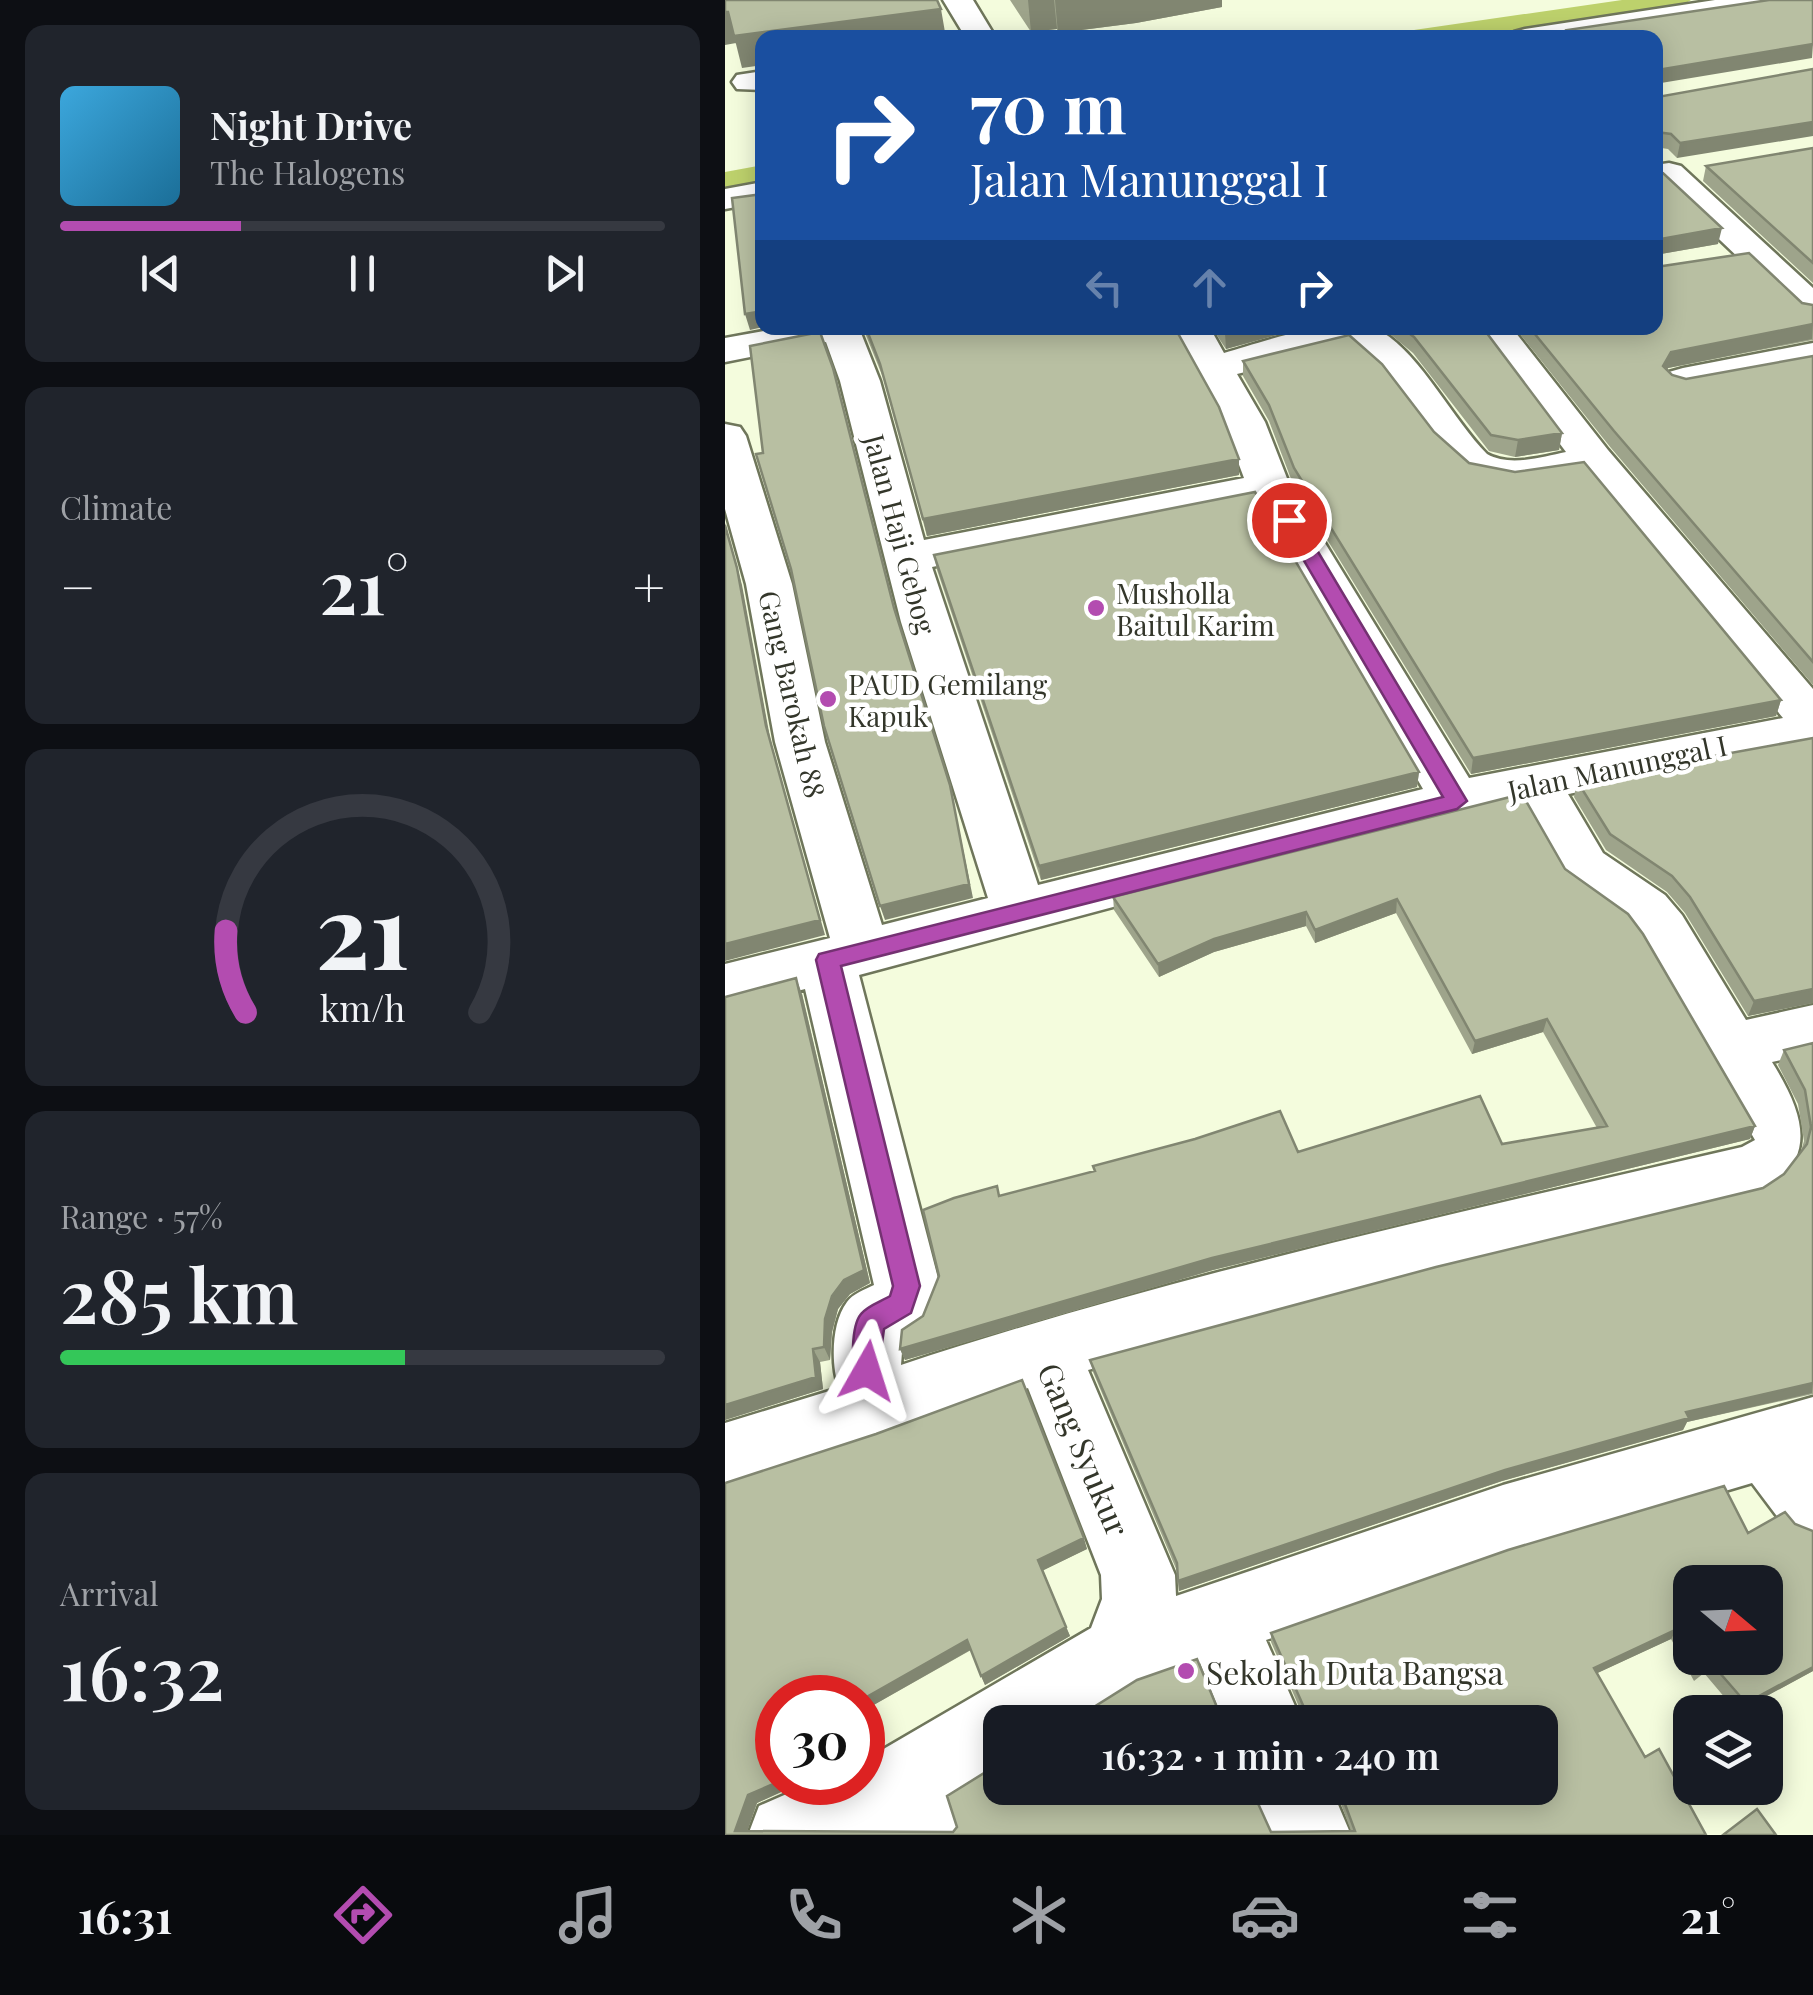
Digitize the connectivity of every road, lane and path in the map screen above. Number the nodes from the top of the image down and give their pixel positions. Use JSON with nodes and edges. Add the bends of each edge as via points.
{"nodes":[{"id":1,"x":959,"y":0,"type":"edge"},
{"id":2,"x":1773,"y":0,"type":"edge"},
{"id":3,"x":976,"y":30,"type":"edge"},
{"id":4,"x":1570,"y":30,"type":"edge"},
{"id":5,"x":1705,"y":167,"type":"edge"},
{"id":6,"x":1663,"y":170,"type":"edge"},
{"id":7,"x":1663,"y":173,"type":"edge"},
{"id":8,"x":755,"y":193,"type":"edge"},
{"id":9,"x":725,"y":199,"type":"edge"},
{"id":10,"x":1751,"y":253,"type":"junction"},
{"id":11,"x":1713,"y":260,"type":"edge"},
{"id":12,"x":1813,"y":308,"type":"edge"},
{"id":13,"x":803,"y":335,"type":"edge"},
{"id":14,"x":842,"y":335,"type":"edge"},
{"id":15,"x":1195,"y":335,"type":"edge"},
{"id":16,"x":1497,"y":335,"type":"edge"},
{"id":17,"x":725,"y":350,"type":"edge"},
{"id":18,"x":1813,"y":355,"type":"edge"},
{"id":19,"x":1213,"y":368,"type":"junction"},
{"id":20,"x":1683,"y":380,"type":"edge"},
{"id":21,"x":725,"y":436,"type":"edge"},
{"id":22,"x":1593,"y":459,"type":"junction"},
{"id":23,"x":1269,"y":486,"type":"junction"},
{"id":24,"x":905,"y":558,"type":"junction"},
{"id":25,"x":1813,"y":722,"type":"edge"},
{"id":26,"x":1813,"y":731,"type":"edge"},
{"id":27,"x":1535,"y":783,"type":"junction"},
{"id":28,"x":1457,"y":801,"type":"junction"},
{"id":29,"x":1021,"y":911,"type":"junction"},
{"id":30,"x":845,"y":956,"type":"junction"},
{"id":31,"x":725,"y":987,"type":"edge"},
{"id":32,"x":1813,"y":1029,"type":"edge"},
{"id":33,"x":1733,"y":1047,"type":"junction"},
{"id":34,"x":1045,"y":1350,"type":"junction"},
{"id":35,"x":881,"y":1409,"type":"junction"},
{"id":36,"x":1790,"y":1439,"type":"edge"},
{"id":37,"x":725,"y":1458,"type":"edge"},
{"id":38,"x":1813,"y":1506,"type":"edge"},
{"id":39,"x":1219,"y":1618,"type":"junction"},
{"id":40,"x":1118,"y":1654,"type":"junction"},
{"id":41,"x":1034,"y":1705,"type":"edge"},
{"id":42,"x":1256,"y":1705,"type":"edge"},
{"id":43,"x":983,"y":1743,"type":"edge"},
{"id":44,"x":1298,"y":1805,"type":"edge"},
{"id":45,"x":911,"y":1810,"type":"edge"},
{"id":46,"x":787,"y":1835,"type":"edge"},
{"id":47,"x":1311,"y":1835,"type":"edge"}],
"edges":[{"from":1,"to":3,"type":"street"},
{"from":2,"to":4,"type":"street"},
{"from":5,"to":6,"type":"street"},
{"from":7,"to":10,"type":"street"},
{"from":8,"to":9,"type":"street"},
{"from":10,"to":11,"type":"street"},
{"from":10,"to":12,"type":"street"},
{"from":13,"to":17,"type":"street"},
{"from":14,"to":24,"type":"street","name":"Jalan Haji Gebog"},
{"from":15,"to":19,"type":"street"},
{"from":16,"to":22,"type":"street"},
{"from":18,"to":20,"type":"street"},
{"from":19,"to":22,"type":"street","via":[[1360,336],[1412,387],[1472,466],[1503,473]]},
{"from":19,"to":23,"type":"street"},
{"from":21,"to":30,"type":"street","name":"Gang Barokah 88","via":[[769,584]]},
{"from":22,"to":25,"type":"street"},
{"from":23,"to":24,"type":"street"},
{"from":23,"to":28,"type":"street"},
{"from":24,"to":29,"type":"street","name":"Jalan Haji Gebog"},
{"from":26,"to":27,"type":"street","name":"Jalan Manunggal I"},
{"from":27,"to":28,"type":"street","name":"Jalan Manunggal I"},
{"from":27,"to":33,"type":"street","via":[[1584,867],[1646,910],[1662,930]]},
{"from":28,"to":29,"type":"street","name":"Jalan Manunggal I"},
{"from":29,"to":30,"type":"street","name":"Jalan Manunggal I"},
{"from":30,"to":31,"type":"street","name":"Jalan Manunggal I"},
{"from":30,"to":35,"type":"street","via":[[907,1286],[901,1304],[877,1317],[869,1332],[867,1371]]},
{"from":32,"to":33,"type":"street"},
{"from":33,"to":34,"type":"street","via":[[1787,1142],[1782,1156],[1755,1170]]},
{"from":34,"to":35,"type":"street","name":"Gang Syukur"},
{"from":34,"to":40,"type":"street","name":"Gang Syukur","via":[[1138,1575],[1139,1598]]},
{"from":35,"to":37,"type":"street","name":"Gang Syukur"},
{"from":36,"to":38,"type":"street"},
{"from":36,"to":39,"type":"street","via":[[1503,1522]]},
{"from":39,"to":40,"type":"street"},
{"from":39,"to":42,"type":"street"},
{"from":40,"to":41,"type":"street"},
{"from":43,"to":45,"type":"street"},
{"from":44,"to":47,"type":"street"},
{"from":45,"to":46,"type":"street"}]}
